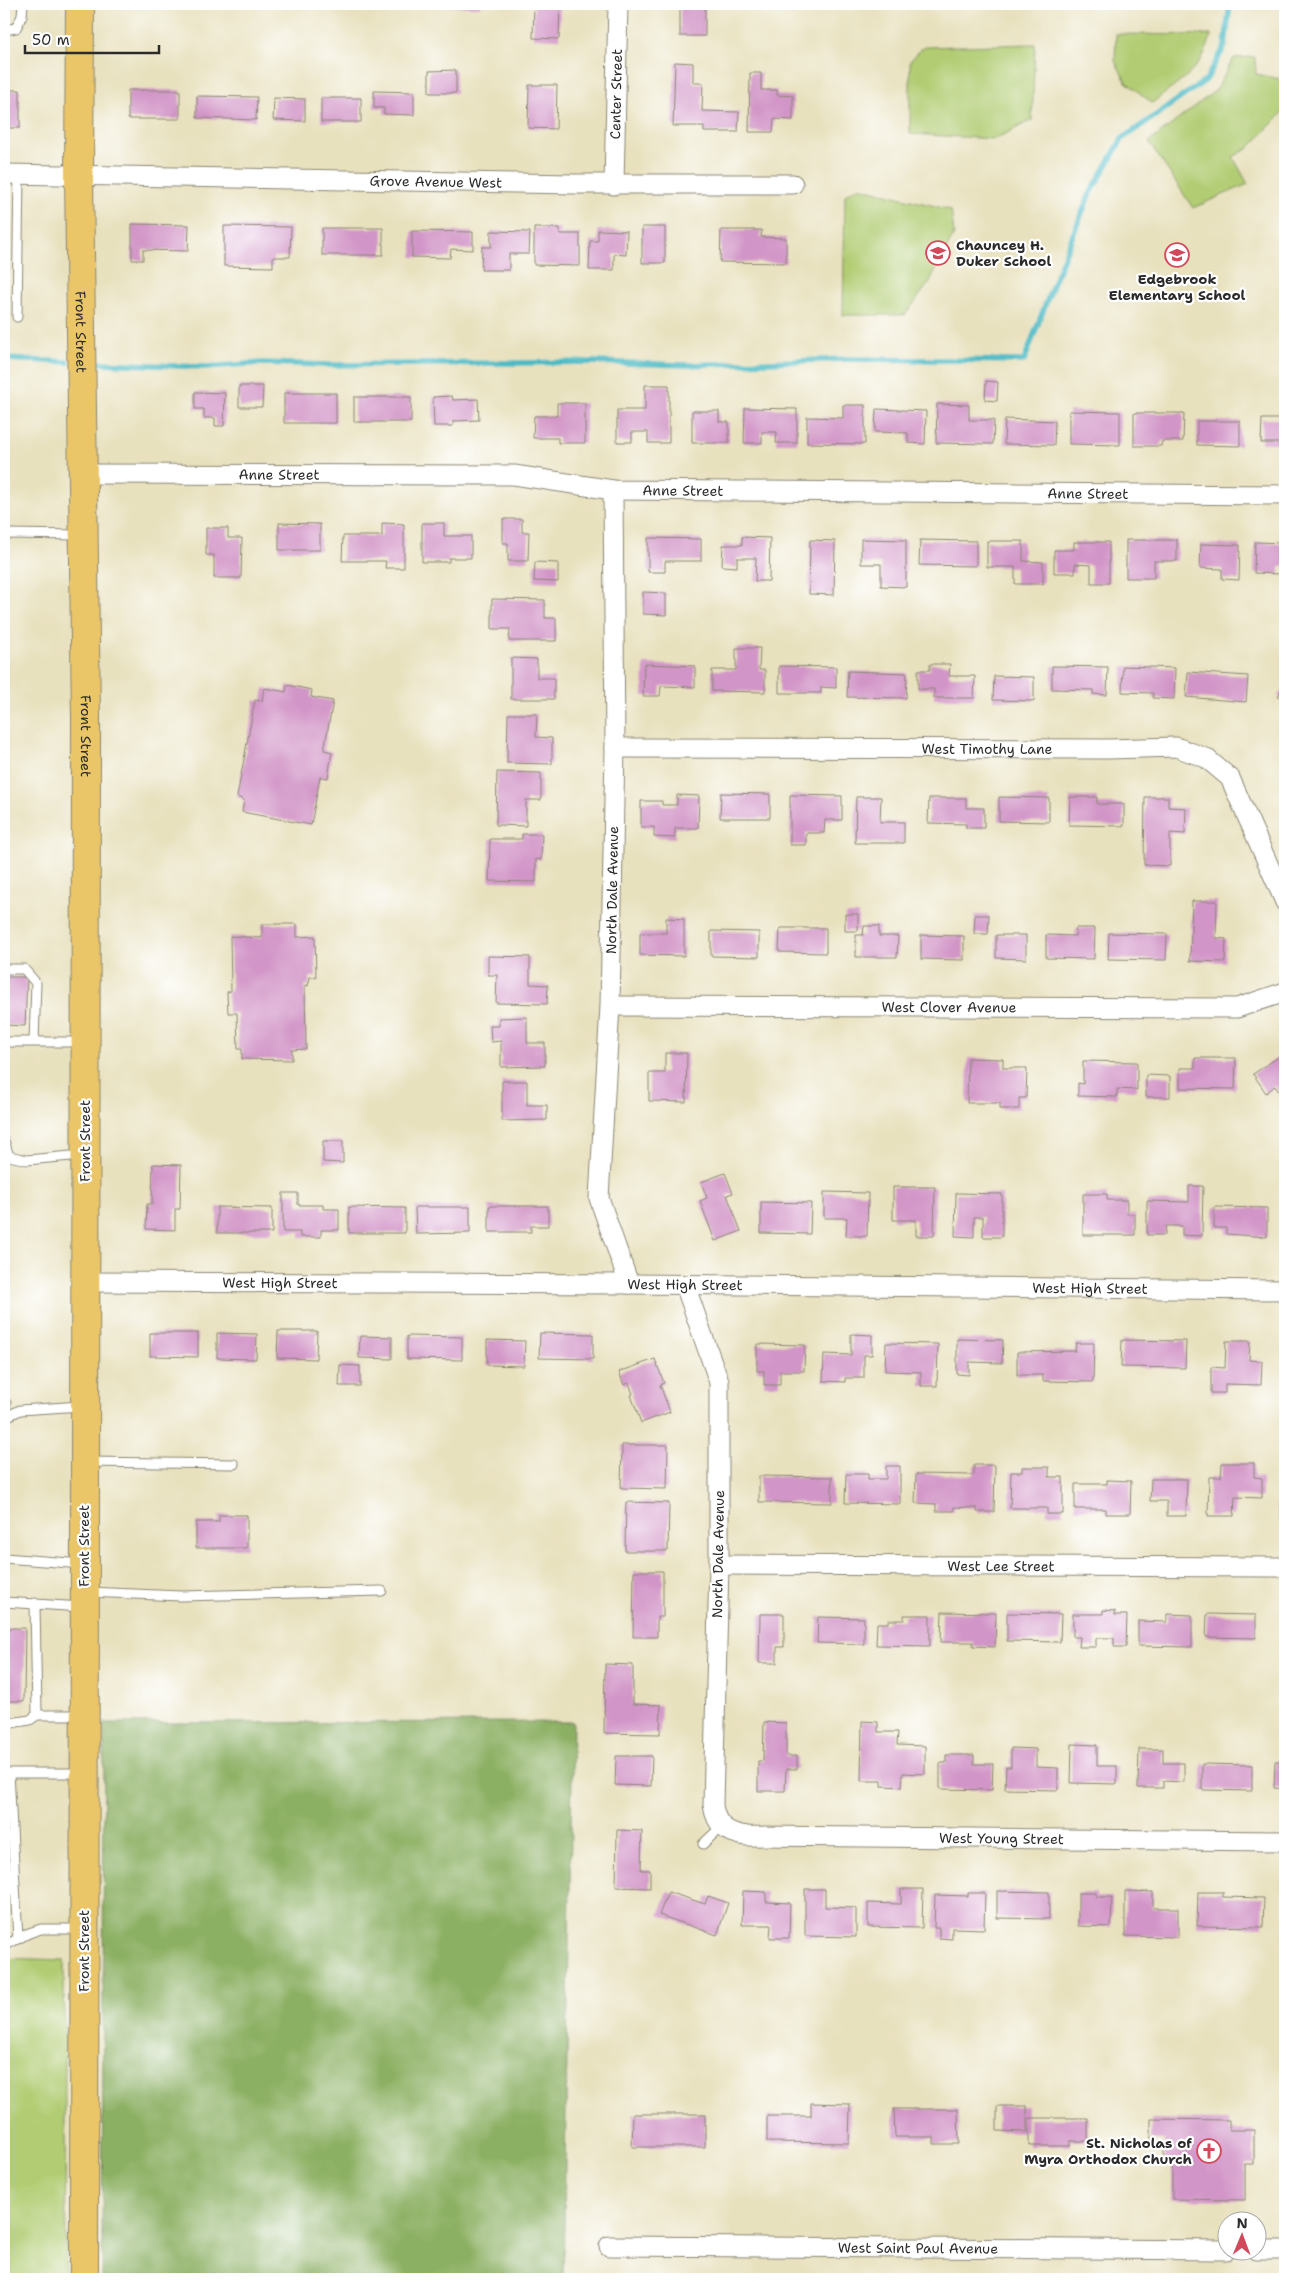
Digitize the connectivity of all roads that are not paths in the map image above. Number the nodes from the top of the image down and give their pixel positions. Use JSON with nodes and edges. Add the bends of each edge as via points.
{"nodes":[{"id":1,"x":23,"y":4,"type":"edge"},
{"id":2,"x":80,"y":4,"type":"edge"},
{"id":3,"x":618,"y":4,"type":"edge"},
{"id":4,"x":4,"y":30,"type":"edge"},
{"id":5,"x":12,"y":175,"type":"edge"},
{"id":6,"x":79,"y":176,"type":"junction"},
{"id":7,"x":614,"y":184,"type":"junction"},
{"id":8,"x":793,"y":184,"type":"dead end"},
{"id":9,"x":17,"y":317,"type":"dead end"},
{"id":10,"x":83,"y":474,"type":"junction"},
{"id":11,"x":613,"y":490,"type":"junction"},
{"id":12,"x":1285,"y":496,"type":"edge"},
{"id":13,"x":4,"y":534,"type":"edge"},
{"id":14,"x":84,"y":535,"type":"junction"},
{"id":15,"x":615,"y":748,"type":"junction"},
{"id":16,"x":1284,"y":893,"type":"edge"},
{"id":17,"x":4,"y":969,"type":"edge"},
{"id":18,"x":1285,"y":992,"type":"edge"},
{"id":19,"x":610,"y":1006,"type":"junction"},
{"id":20,"x":4,"y":1042,"type":"edge"},
{"id":21,"x":34,"y":1042,"type":"junction"},
{"id":22,"x":85,"y":1042,"type":"junction"},
{"id":23,"x":4,"y":1141,"type":"edge"},
{"id":24,"x":85,"y":1155,"type":"junction"},
{"id":25,"x":85,"y":1282,"type":"junction"},
{"id":26,"x":629,"y":1284,"type":"junction"},
{"id":27,"x":685,"y":1285,"type":"junction"},
{"id":28,"x":1285,"y":1290,"type":"edge"},
{"id":29,"x":84,"y":1405,"type":"junction"},
{"id":30,"x":4,"y":1418,"type":"edge"},
{"id":31,"x":84,"y":1462,"type":"junction"},
{"id":32,"x":234,"y":1464,"type":"dead end"},
{"id":33,"x":4,"y":1558,"type":"edge"},
{"id":34,"x":84,"y":1564,"type":"junction"},
{"id":35,"x":719,"y":1565,"type":"junction"},
{"id":36,"x":1285,"y":1567,"type":"edge"},
{"id":37,"x":382,"y":1591,"type":"dead end"},
{"id":38,"x":84,"y":1600,"type":"junction"},
{"id":39,"x":4,"y":1602,"type":"edge"},
{"id":40,"x":35,"y":1603,"type":"junction"},
{"id":41,"x":38,"y":1715,"type":"junction"},
{"id":42,"x":84,"y":1715,"type":"junction"},
{"id":43,"x":4,"y":1724,"type":"edge"},
{"id":44,"x":7,"y":1773,"type":"edge"},
{"id":45,"x":84,"y":1773,"type":"junction"},
{"id":46,"x":721,"y":1828,"type":"junction"},
{"id":47,"x":1285,"y":1841,"type":"edge"},
{"id":48,"x":704,"y":1844,"type":"dead end"},
{"id":49,"x":84,"y":1928,"type":"junction"},
{"id":50,"x":18,"y":1939,"type":"junction"},
{"id":51,"x":4,"y":1946,"type":"edge"},
{"id":52,"x":608,"y":2246,"type":"dead end"},
{"id":53,"x":1216,"y":2250,"type":"edge"},
{"id":54,"x":1266,"y":2250,"type":"edge"},
{"id":55,"x":1285,"y":2250,"type":"edge"},
{"id":56,"x":84,"y":2279,"type":"edge"}],
"edges":[{"from":1,"to":4,"type":"lane","via":[[20,24]]},
{"from":2,"to":6,"type":"main road","name":"Front Street"},
{"from":3,"to":7,"type":"street","name":"Center Street"},
{"from":5,"to":6,"type":"street","name":"Grove Avenue West"},
{"from":5,"to":9,"type":"lane"},
{"from":6,"to":7,"type":"street","name":"Grove Avenue West"},
{"from":6,"to":10,"type":"main road","name":"Front Street"},
{"from":7,"to":8,"type":"street","name":"Grove Avenue West"},
{"from":10,"to":11,"type":"street","name":"Anne Street","via":[[514,475]]},
{"from":10,"to":14,"type":"main road","name":"Front Street"},
{"from":11,"to":12,"type":"street","name":"Anne Street"},
{"from":11,"to":15,"type":"street","name":"North Dale Avenue"},
{"from":13,"to":14,"type":"lane"},
{"from":14,"to":22,"type":"main road","name":"Front Street"},
{"from":15,"to":16,"type":"street","name":"West Timothy Lane","via":[[1109,750],[1176,747],[1206,758],[1230,778]]},
{"from":15,"to":19,"type":"street","name":"North Dale Avenue"},
{"from":17,"to":21,"type":"lane","via":[[24,969],[36,983]]},
{"from":18,"to":19,"type":"street","name":"West Clover Avenue","via":[[1237,1008]]},
{"from":19,"to":26,"type":"street","name":"North Dale Avenue","via":[[599,1198]]},
{"from":20,"to":21,"type":"lane"},
{"from":21,"to":22,"type":"lane"},
{"from":22,"to":24,"type":"main road","name":"Front Street"},
{"from":23,"to":24,"type":"lane","via":[[9,1156],[27,1160]]},
{"from":24,"to":25,"type":"main road","name":"Front Street"},
{"from":25,"to":26,"type":"street","name":"West High Street"},
{"from":25,"to":29,"type":"main road","name":"Front Street"},
{"from":26,"to":27,"type":"street","name":"West High Street"},
{"from":27,"to":28,"type":"street","name":"West High Street"},
{"from":27,"to":35,"type":"street","name":"North Dale Avenue","via":[[719,1382]]},
{"from":29,"to":30,"type":"lane","via":[[20,1410]]},
{"from":29,"to":31,"type":"main road","name":"Front Street"},
{"from":31,"to":32,"type":"lane"},
{"from":31,"to":34,"type":"main road","name":"Front Street"},
{"from":33,"to":34,"type":"lane"},
{"from":34,"to":38,"type":"main road","name":"Front Street"},
{"from":35,"to":36,"type":"street","name":"West Lee Street"},
{"from":35,"to":46,"type":"street","name":"North Dale Avenue","via":[[713,1805]]},
{"from":37,"to":38,"type":"lane"},
{"from":38,"to":40,"type":"lane"},
{"from":38,"to":42,"type":"main road","name":"Front Street"},
{"from":39,"to":40,"type":"lane"},
{"from":40,"to":41,"type":"lane"},
{"from":41,"to":42,"type":"lane"},
{"from":41,"to":43,"type":"lane","via":[[30,1720]]},
{"from":42,"to":45,"type":"main road","name":"Front Street"},
{"from":44,"to":45,"type":"lane"},
{"from":44,"to":50,"type":"lane"},
{"from":45,"to":49,"type":"main road","name":"Front Street"},
{"from":46,"to":47,"type":"street","name":"West Young Street","via":[[747,1836]]},
{"from":46,"to":48,"type":"lane"},
{"from":49,"to":50,"type":"lane","via":[[42,1929]]},
{"from":49,"to":56,"type":"main road","name":"Front Street"},
{"from":50,"to":51,"type":"lane"},
{"from":52,"to":53,"type":"street","name":"West Saint Paul Avenue"},
{"from":54,"to":55,"type":"street"}]}
